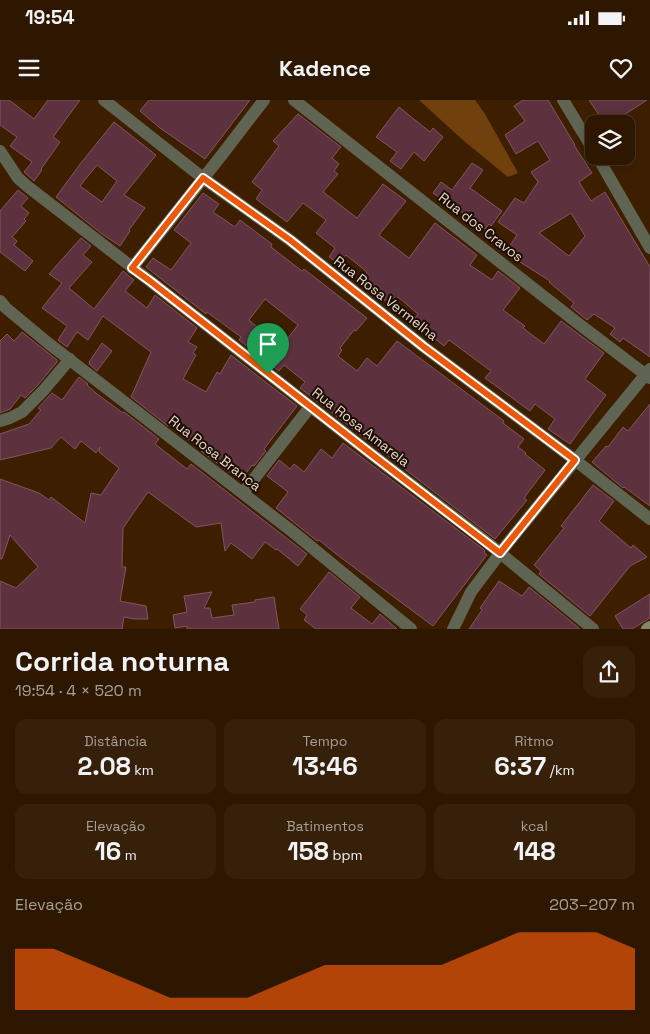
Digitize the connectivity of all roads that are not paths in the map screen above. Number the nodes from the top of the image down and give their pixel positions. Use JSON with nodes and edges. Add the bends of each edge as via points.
{"nodes":[{"id":1,"x":104,"y":100,"type":"edge"},
{"id":2,"x":264,"y":100,"type":"edge"},
{"id":3,"x":294,"y":100,"type":"edge"},
{"id":4,"x":563,"y":100,"type":"edge"},
{"id":5,"x":585,"y":136,"type":"edge"},
{"id":6,"x":0,"y":152,"type":"edge"},
{"id":7,"x":602,"y":165,"type":"edge"},
{"id":8,"x":203,"y":178,"type":"junction"},
{"id":9,"x":650,"y":248,"type":"edge"},
{"id":10,"x":132,"y":268,"type":"junction"},
{"id":11,"x":0,"y":301,"type":"edge"},
{"id":12,"x":70,"y":360,"type":"junction"},
{"id":13,"x":649,"y":374,"type":"edge"},
{"id":14,"x":310,"y":407,"type":"junction"},
{"id":15,"x":0,"y":421,"type":"edge"},
{"id":16,"x":575,"y":460,"type":"junction"},
{"id":17,"x":243,"y":493,"type":"junction"},
{"id":18,"x":650,"y":519,"type":"edge"},
{"id":19,"x":500,"y":553,"type":"junction"},
{"id":20,"x":411,"y":629,"type":"edge"},
{"id":21,"x":453,"y":629,"type":"edge"},
{"id":22,"x":593,"y":629,"type":"edge"}],
"edges":[{"from":1,"to":8,"type":"street","name":"Rua Rosa Vermelha"},
{"from":2,"to":8,"type":"street"},
{"from":3,"to":13,"type":"street","name":"Rua dos Cravos","via":[[567,314]]},
{"from":4,"to":5,"type":"street"},
{"from":6,"to":10,"type":"street","name":"Rua Rosa Amarela","via":[[27,186]]},
{"from":7,"to":9,"type":"street"},
{"from":8,"to":10,"type":"street"},
{"from":8,"to":16,"type":"street","name":"Rua Rosa Vermelha","via":[[290,240],[424,347]]},
{"from":10,"to":14,"type":"street","name":"Rua Rosa Amarela"},
{"from":11,"to":12,"type":"street","name":"Rua Rosa Branca"},
{"from":12,"to":15,"type":"street","via":[[22,412]]},
{"from":12,"to":17,"type":"street","name":"Rua Rosa Branca"},
{"from":13,"to":16,"type":"street"},
{"from":14,"to":17,"type":"street"},
{"from":14,"to":19,"type":"street","name":"Rua Rosa Amarela"},
{"from":16,"to":18,"type":"street","name":"Rua Rosa Vermelha"},
{"from":16,"to":19,"type":"street"},
{"from":17,"to":20,"type":"street","name":"Rua Rosa Branca"},
{"from":19,"to":21,"type":"street","via":[[471,592]]},
{"from":19,"to":22,"type":"street","name":"Rua Rosa Amarela"}]}
